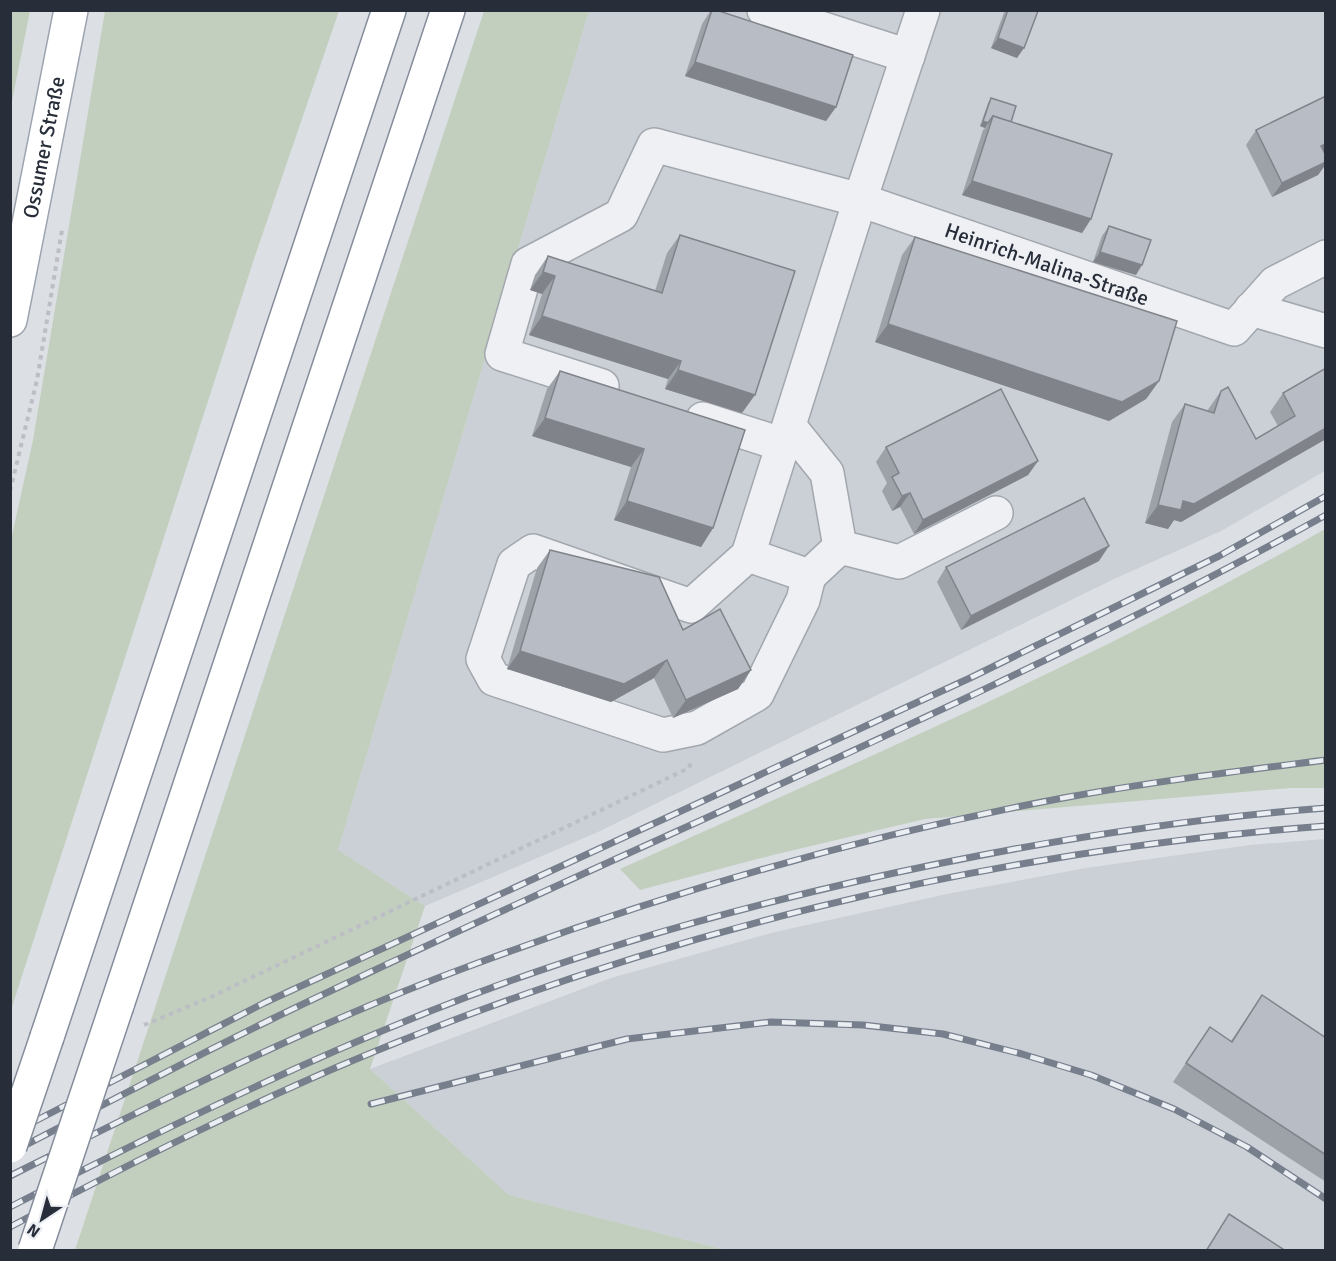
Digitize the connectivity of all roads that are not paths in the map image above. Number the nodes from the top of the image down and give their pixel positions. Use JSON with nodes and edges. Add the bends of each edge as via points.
{"nodes":[{"id":1,"x":71,"y":10,"type":"edge"},
{"id":2,"x":389,"y":10,"type":"edge"},
{"id":3,"x":448,"y":10,"type":"edge"},
{"id":4,"x":764,"y":10,"type":"edge"},
{"id":5,"x":923,"y":10,"type":"edge"},
{"id":6,"x":908,"y":56,"type":"junction"},
{"id":7,"x":860,"y":200,"type":"junction"},
{"id":8,"x":1326,"y":257,"type":"edge"},
{"id":9,"x":1243,"y":319,"type":"junction"},
{"id":10,"x":10,"y":320,"type":"edge"},
{"id":11,"x":1326,"y":331,"type":"edge"},
{"id":12,"x":626,"y":394,"type":"edge"},
{"id":13,"x":671,"y":408,"type":"edge"},
{"id":14,"x":787,"y":436,"type":"junction"},
{"id":15,"x":996,"y":513,"type":"dead end"},
{"id":16,"x":840,"y":547,"type":"junction"},
{"id":17,"x":748,"y":555,"type":"junction"},
{"id":18,"x":809,"y":576,"type":"junction"},
{"id":19,"x":10,"y":1146,"type":"edge"},
{"id":20,"x":35,"y":1251,"type":"edge"}],
"edges":[{"from":1,"to":10,"type":"main road","name":"Ossumer Straße"},
{"from":2,"to":19,"type":"main road","bridge":true},
{"from":3,"to":20,"type":"main road","bridge":true,"via":[[127,1016]]},
{"from":4,"to":6,"type":"street"},
{"from":5,"to":6,"type":"street"},
{"from":6,"to":7,"type":"street"},
{"from":7,"to":9,"type":"street","name":"Heinrich-Malina-Straße"},
{"from":7,"to":12,"type":"street","name":"Heinrich-Malina-Straße","via":[[654,145],[621,215],[528,264],[502,354]]},
{"from":7,"to":14,"type":"street"},
{"from":8,"to":9,"type":"street","via":[[1275,283]]},
{"from":9,"to":11,"type":"street","name":"Heinrich-Malina-Straße"},
{"from":13,"to":14,"type":"street"},
{"from":14,"to":16,"type":"street","via":[[827,473]]},
{"from":14,"to":17,"type":"street"},
{"from":15,"to":16,"type":"street","via":[[899,562]]},
{"from":16,"to":18,"type":"street"},
{"from":17,"to":18,"type":"street"},
{"from":17,"to":18,"type":"street","via":[[691,606],[533,551],[514,564],[483,659],[494,679],[663,735],[697,728],[757,694],[803,600]]}]}
